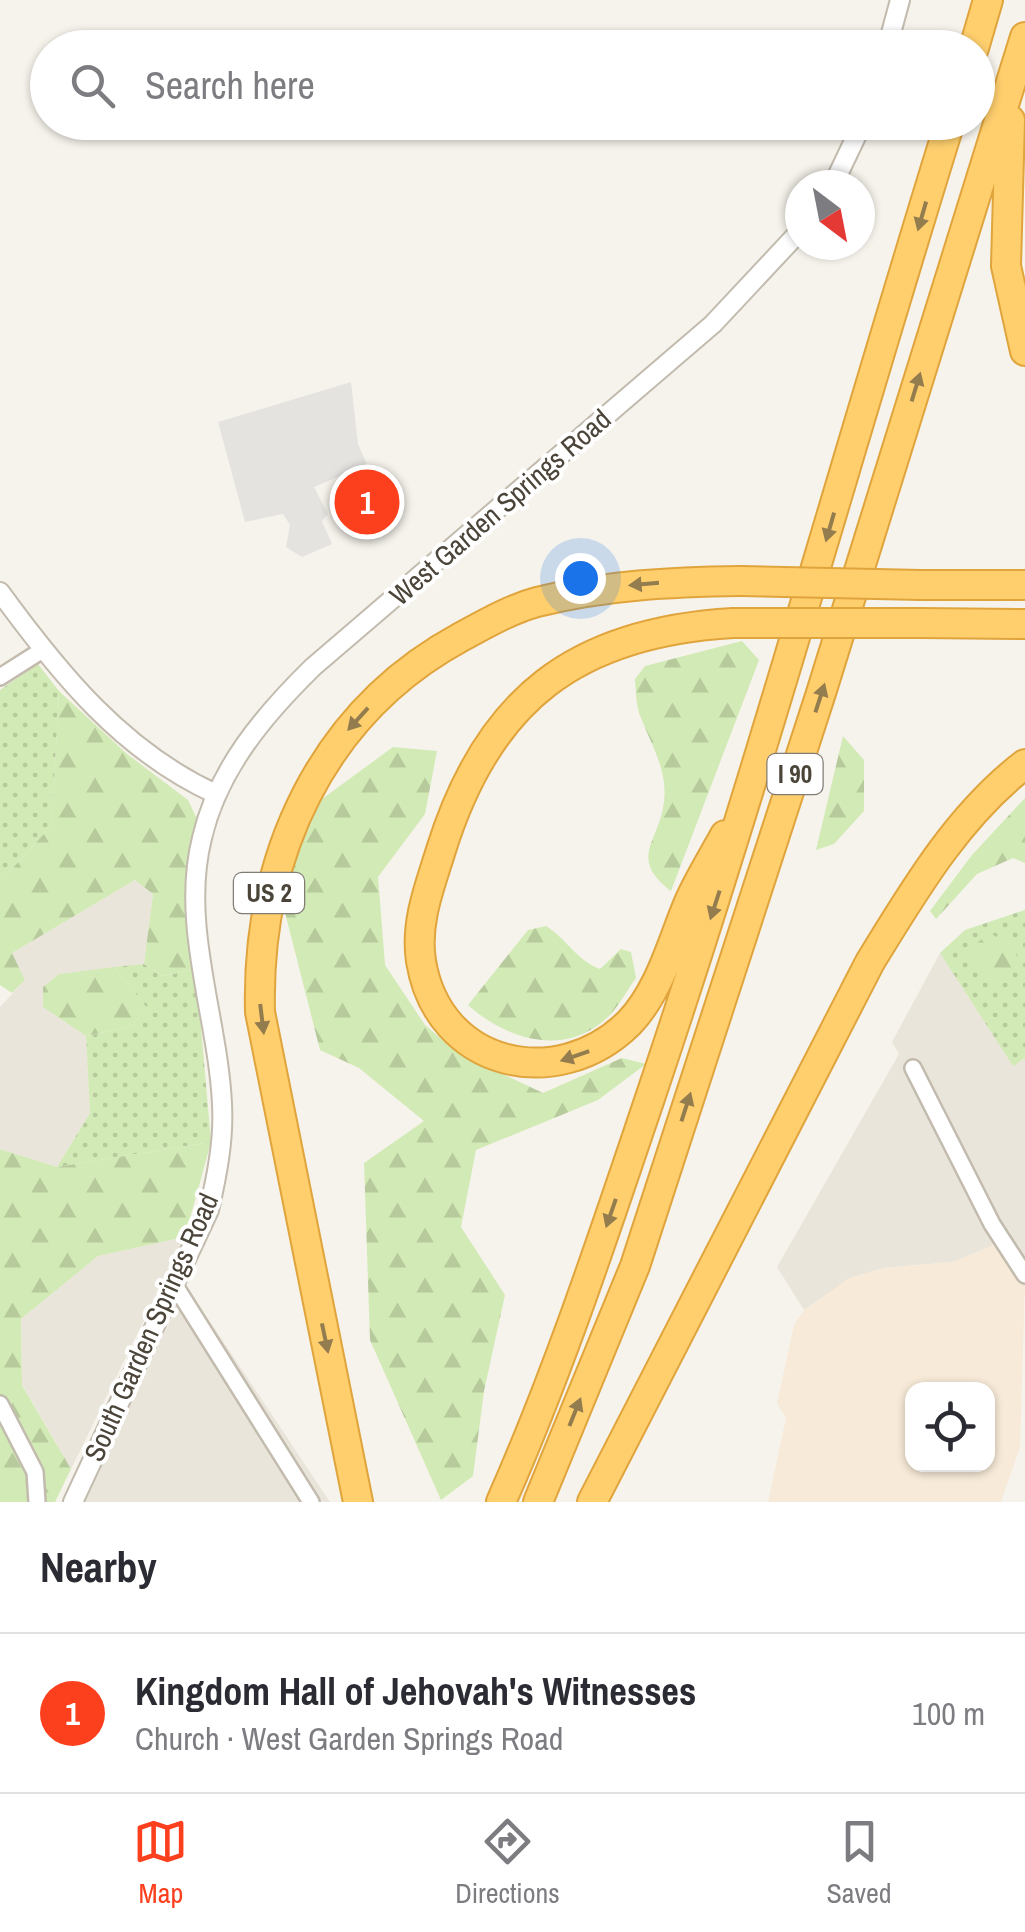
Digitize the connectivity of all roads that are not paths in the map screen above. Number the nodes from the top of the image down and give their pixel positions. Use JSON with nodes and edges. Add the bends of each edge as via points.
{"nodes":[{"id":1,"x":900,"y":0,"type":"edge"},
{"id":2,"x":988,"y":0,"type":"edge"},
{"id":3,"x":892,"y":30,"type":"edge"},
{"id":4,"x":979,"y":30,"type":"edge"},
{"id":5,"x":1025,"y":37,"type":"edge"},
{"id":6,"x":1011,"y":81,"type":"junction"},
{"id":7,"x":995,"y":133,"type":"edge"},
{"id":8,"x":854,"y":140,"type":"edge"},
{"id":9,"x":945,"y":140,"type":"edge"},
{"id":10,"x":993,"y":140,"type":"edge"},
{"id":11,"x":840,"y":170,"type":"edge"},
{"id":12,"x":785,"y":247,"type":"edge"},
{"id":13,"x":1025,"y":350,"type":"edge"},
{"id":14,"x":1025,"y":586,"type":"edge"},
{"id":15,"x":0,"y":592,"type":"edge"},
{"id":16,"x":1025,"y":624,"type":"edge"},
{"id":17,"x":44,"y":649,"type":"junction"},
{"id":18,"x":0,"y":677,"type":"edge"},
{"id":19,"x":1025,"y":764,"type":"edge"},
{"id":20,"x":756,"y":776,"type":"junction"},
{"id":21,"x":216,"y":794,"type":"junction"},
{"id":22,"x":913,"y":1068,"type":"dead end"},
{"id":23,"x":1025,"y":1275,"type":"edge"},
{"id":24,"x":174,"y":1284,"type":"junction"},
{"id":25,"x":0,"y":1404,"type":"edge"},
{"id":26,"x":308,"y":1496,"type":"edge"},
{"id":27,"x":37,"y":1502,"type":"edge"},
{"id":28,"x":74,"y":1502,"type":"edge"},
{"id":29,"x":358,"y":1502,"type":"edge"},
{"id":30,"x":502,"y":1502,"type":"edge"},
{"id":31,"x":538,"y":1502,"type":"edge"},
{"id":32,"x":592,"y":1502,"type":"edge"}],
"edges":[{"from":1,"to":3,"type":"street"},
{"from":2,"to":4,"type":"highway"},
{"from":5,"to":6,"type":"highway","number":"I 90"},
{"from":7,"to":6,"type":"highway","number":"I 90","one_way":true},
{"from":6,"to":13,"type":"highway","via":[[1005,250]]},
{"from":8,"to":11,"type":"street"},
{"from":9,"to":20,"type":"highway","number":"I 90","one_way":true},
{"from":31,"to":10,"type":"highway","number":"I 90","one_way":true,"via":[[641,1247]]},
{"from":12,"to":21,"type":"street","name":"West Garden Springs Road","via":[[713,324],[313,667],[258,727]]},
{"from":14,"to":29,"type":"highway","number":"US 2","one_way":true,"bridge":true,"via":[[742,581],[626,586],[533,603],[436,651],[354,721],[282,846],[260,934],[260,1012]]},
{"from":15,"to":17,"type":"street"},
{"from":20,"to":16,"type":"highway","one_way":true,"bridge":true,"via":[[642,1008],[612,1038],[571,1060],[504,1060],[477,1048],[443,1012],[422,969],[422,920],[473,768],[522,703],[596,652],[639,634],[732,623]]},
{"from":17,"to":18,"type":"street"},
{"from":17,"to":21,"type":"street","via":[[130,742],[171,774]]},
{"from":19,"to":32,"type":"highway","via":[[953,838],[870,962]]},
{"from":20,"to":30,"type":"highway","number":"I 90","one_way":true,"via":[[611,1214]]},
{"from":21,"to":24,"type":"street","name":"South Garden Springs Road","via":[[201,840],[197,926],[222,1130],[209,1210]]},
{"from":22,"to":23,"type":"street"},
{"from":24,"to":26,"type":"street"},
{"from":24,"to":28,"type":"street","name":"South Garden Springs Road"},
{"from":25,"to":27,"type":"street","via":[[35,1472]]}]}
